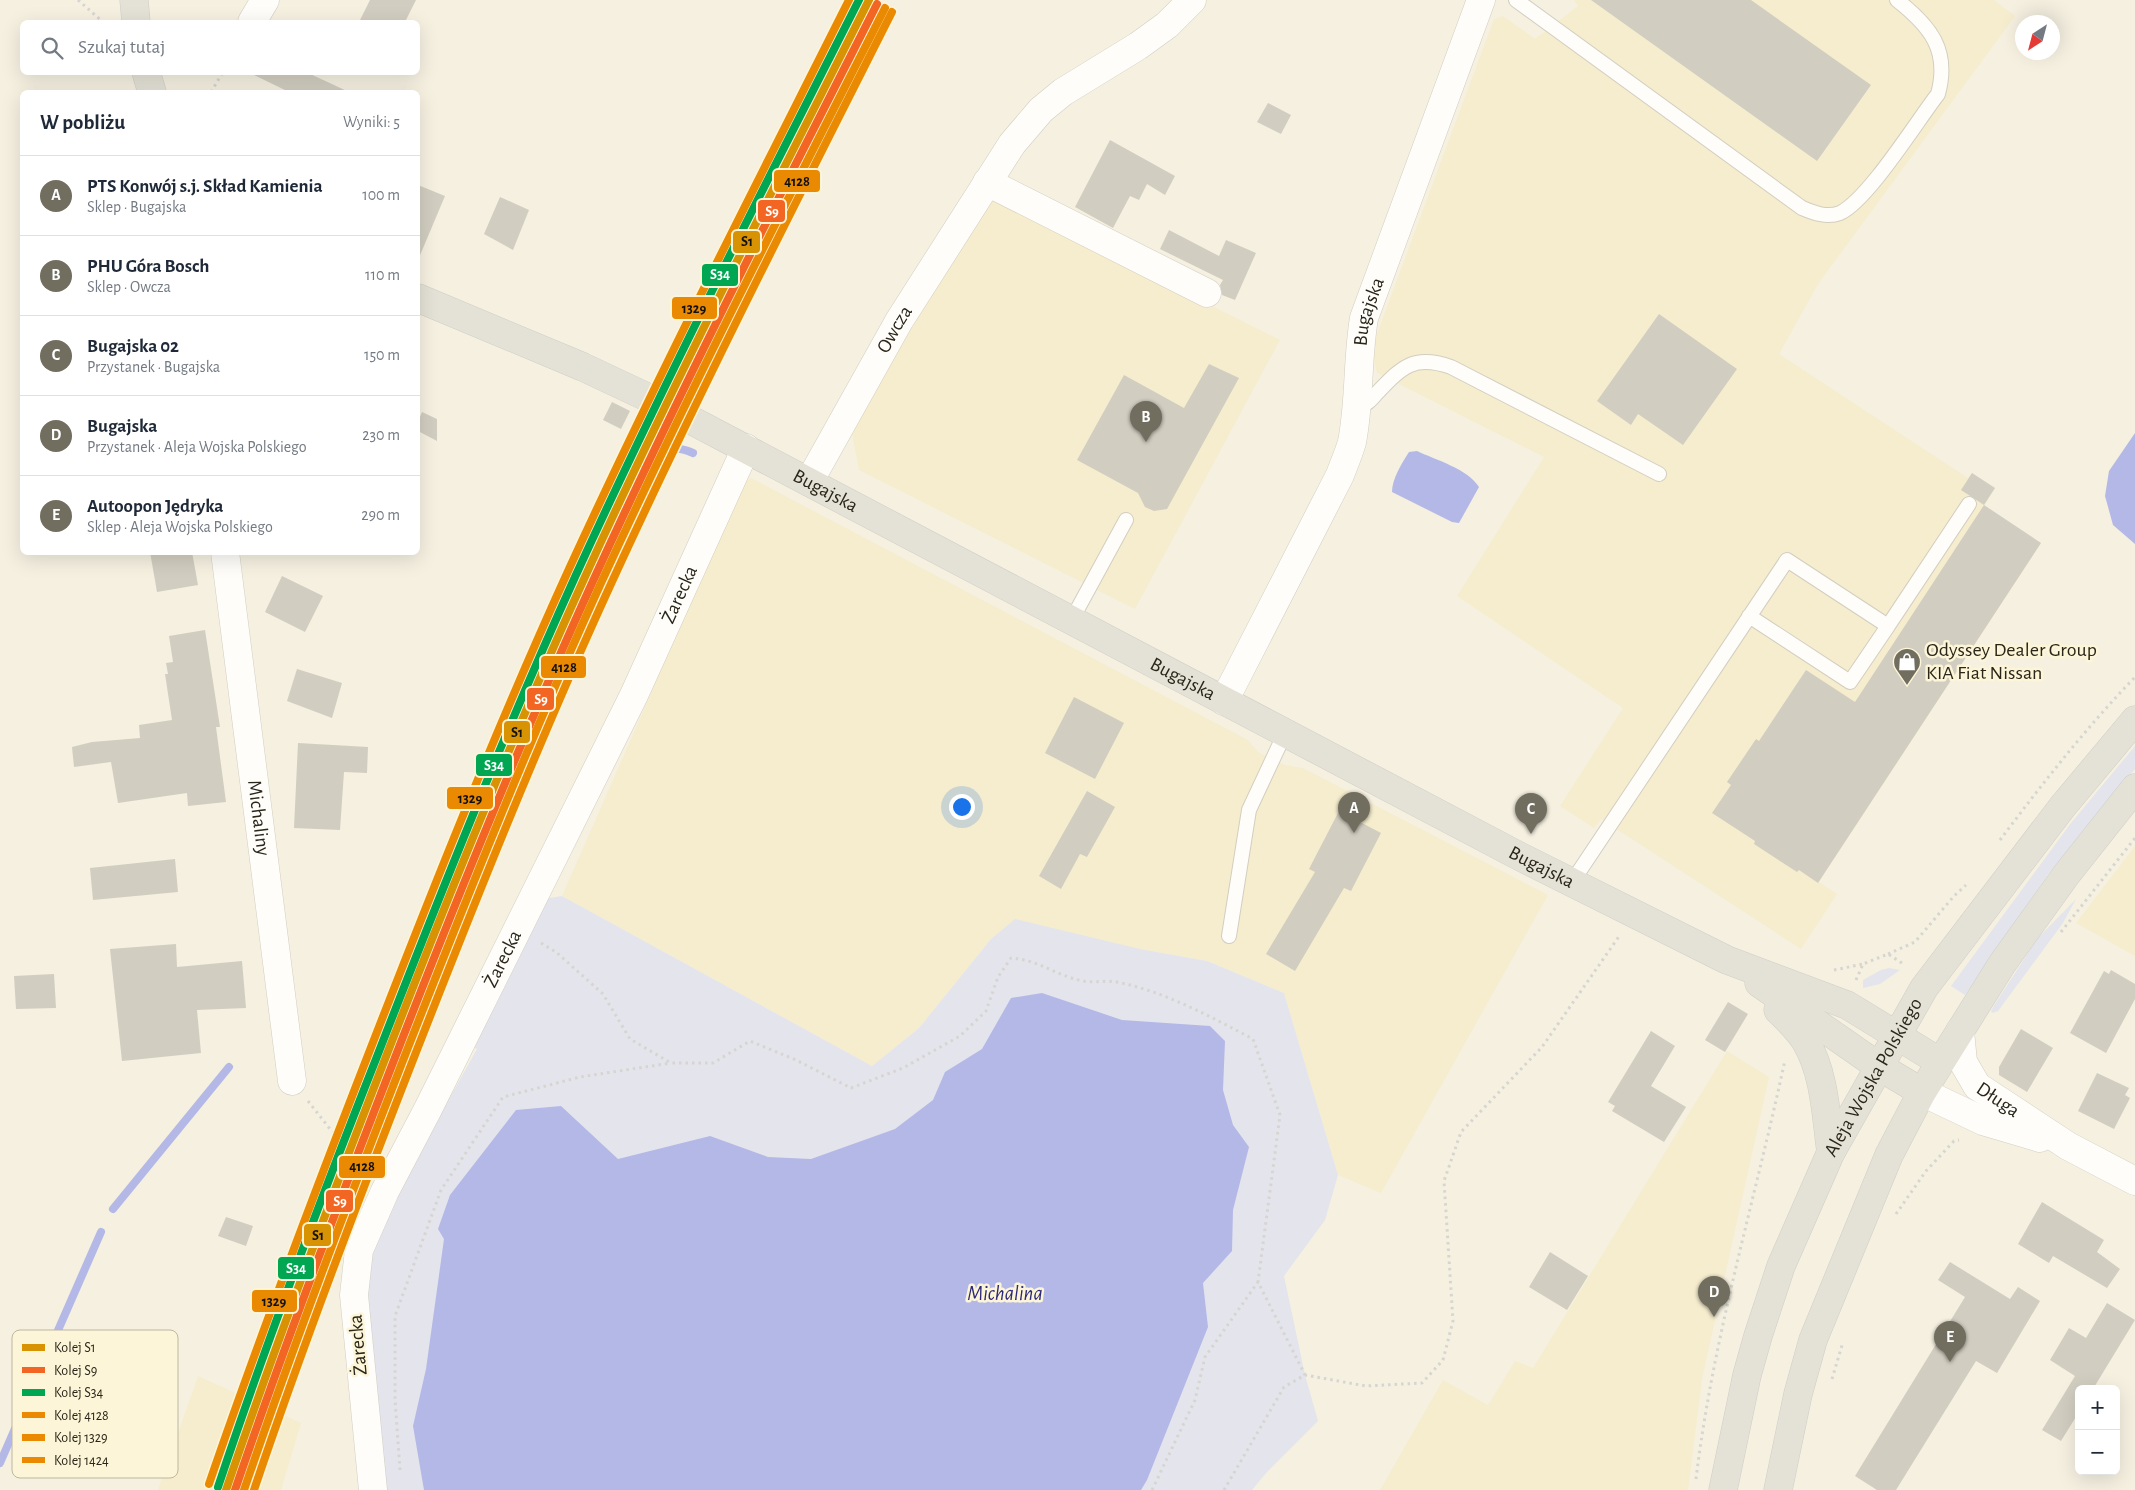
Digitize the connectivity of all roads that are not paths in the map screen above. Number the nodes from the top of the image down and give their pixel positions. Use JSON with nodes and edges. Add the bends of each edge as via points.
{"nodes":[{"id":1,"x":134,"y":0,"type":"edge"},
{"id":2,"x":265,"y":0,"type":"edge"},
{"id":3,"x":1192,"y":0,"type":"edge"},
{"id":4,"x":1481,"y":0,"type":"edge"},
{"id":5,"x":1516,"y":0,"type":"edge"},
{"id":6,"x":1897,"y":0,"type":"edge"},
{"id":7,"x":136,"y":20,"type":"edge"},
{"id":8,"x":253,"y":20,"type":"edge"},
{"id":9,"x":147,"y":75,"type":"edge"},
{"id":10,"x":151,"y":90,"type":"edge"},
{"id":11,"x":987,"y":182,"type":"junction"},
{"id":12,"x":1207,"y":293,"type":"dead end"},
{"id":13,"x":420,"y":299,"type":"edge"},
{"id":14,"x":1357,"y":406,"type":"junction"},
{"id":15,"x":746,"y":448,"type":"junction"},
{"id":16,"x":1660,"y":474,"type":"dead end"},
{"id":17,"x":809,"y":482,"type":"junction"},
{"id":18,"x":1969,"y":504,"type":"dead end"},
{"id":19,"x":1126,"y":520,"type":"dead end"},
{"id":20,"x":224,"y":555,"type":"edge"},
{"id":21,"x":1749,"y":616,"type":"junction"},
{"id":22,"x":1071,"y":621,"type":"junction"},
{"id":23,"x":1888,"y":626,"type":"junction"},
{"id":24,"x":1224,"y":701,"type":"junction"},
{"id":25,"x":2135,"y":720,"type":"edge"},
{"id":26,"x":1285,"y":733,"type":"junction"},
{"id":27,"x":2135,"y":788,"type":"edge"},
{"id":28,"x":1572,"y":882,"type":"junction"},
{"id":29,"x":1228,"y":936,"type":"dead end"},
{"id":30,"x":1727,"y":960,"type":"junction"},
{"id":31,"x":1960,"y":1030,"type":"junction"},
{"id":32,"x":1896,"y":1035,"type":"junction"},
{"id":33,"x":1940,"y":1062,"type":"junction"},
{"id":34,"x":1878,"y":1066,"type":"junction"},
{"id":35,"x":292,"y":1081,"type":"road end"},
{"id":36,"x":1922,"y":1092,"type":"junction"},
{"id":37,"x":2068,"y":1146,"type":"junction"},
{"id":38,"x":1831,"y":1152,"type":"junction"},
{"id":39,"x":2133,"y":1172,"type":"edge"},
{"id":40,"x":373,"y":1490,"type":"edge"},
{"id":41,"x":1723,"y":1490,"type":"edge"},
{"id":42,"x":1778,"y":1490,"type":"edge"}],
"edges":[{"from":1,"to":7,"type":"main road"},
{"from":2,"to":8,"type":"street"},
{"from":3,"to":11,"type":"street","name":"Owcza","via":[[1160,30],[1115,62],[1063,92],[1041,110],[1012,144]]},
{"from":4,"to":14,"type":"street","name":"Bugajska","via":[[1364,318],[1358,354]]},
{"from":5,"to":6,"type":"lane","via":[[1802,208],[1820,215],[1838,214],[1864,193],[1938,94],[1942,77],[1938,48],[1931,32]]},
{"from":9,"to":10,"type":"main road"},
{"from":11,"to":12,"type":"street"},
{"from":11,"to":17,"type":"street","name":"Owcza","via":[[899,321]]},
{"from":13,"to":15,"type":"main road","name":"Bugajska","via":[[583,367]]},
{"from":14,"to":16,"type":"lane","via":[[1367,403],[1394,375],[1412,364],[1434,361],[1452,367]]},
{"from":14,"to":24,"type":"street","name":"Bugajska","via":[[1352,444],[1340,475]]},
{"from":15,"to":17,"type":"main road","name":"Bugajska"},
{"from":15,"to":40,"type":"street","name":"Żarecka","via":[[634,695],[359,1250],[354,1295]]},
{"from":17,"to":22,"type":"main road","name":"Bugajska"},
{"from":18,"to":23,"type":"lane"},
{"from":19,"to":22,"type":"lane"},
{"from":20,"to":35,"type":"street","name":"Michaliny"},
{"from":21,"to":23,"type":"lane","via":[[1787,560]]},
{"from":21,"to":23,"type":"lane","via":[[1850,682]]},
{"from":21,"to":28,"type":"lane"},
{"from":22,"to":24,"type":"main road","name":"Bugajska"},
{"from":24,"to":26,"type":"main road","name":"Bugajska"},
{"from":25,"to":32,"type":"main road","name":"Aleja Wojska Polskiego","via":[[2021,859],[1924,988]]},
{"from":26,"to":28,"type":"main road","name":"Bugajska"},
{"from":26,"to":29,"type":"lane","via":[[1249,810]]},
{"from":27,"to":31,"type":"main road","via":[[2032,919]]},
{"from":28,"to":30,"type":"main road","name":"Bugajska"},
{"from":30,"to":32,"type":"main road","name":"Bugajska","via":[[1847,1005]]},
{"from":30,"to":34,"type":"main road","name":"Bugajska"},
{"from":30,"to":38,"type":"main road","via":[[1807,1043],[1820,1079]]},
{"from":31,"to":33,"type":"main road"},
{"from":31,"to":37,"type":"street","name":"Długa","via":[[1963,1062],[1977,1086]]},
{"from":32,"to":33,"type":"main road","name":"Bugajska"},
{"from":32,"to":34,"type":"main road","name":"Aleja Wojska Polskiego"},
{"from":33,"to":36,"type":"main road"},
{"from":34,"to":36,"type":"main road","name":"Bugajska"},
{"from":34,"to":38,"type":"main road","name":"Aleja Wojska Polskiego"},
{"from":36,"to":37,"type":"street","name":"Długa","via":[[1983,1121]]},
{"from":36,"to":42,"type":"main road","via":[[1884,1166],[1813,1340]]},
{"from":37,"to":39,"type":"street","name":"Długa"},
{"from":38,"to":41,"type":"main road","name":"Aleja Wojska Polskiego","via":[[1781,1266],[1761,1327],[1747,1376]]}]}
